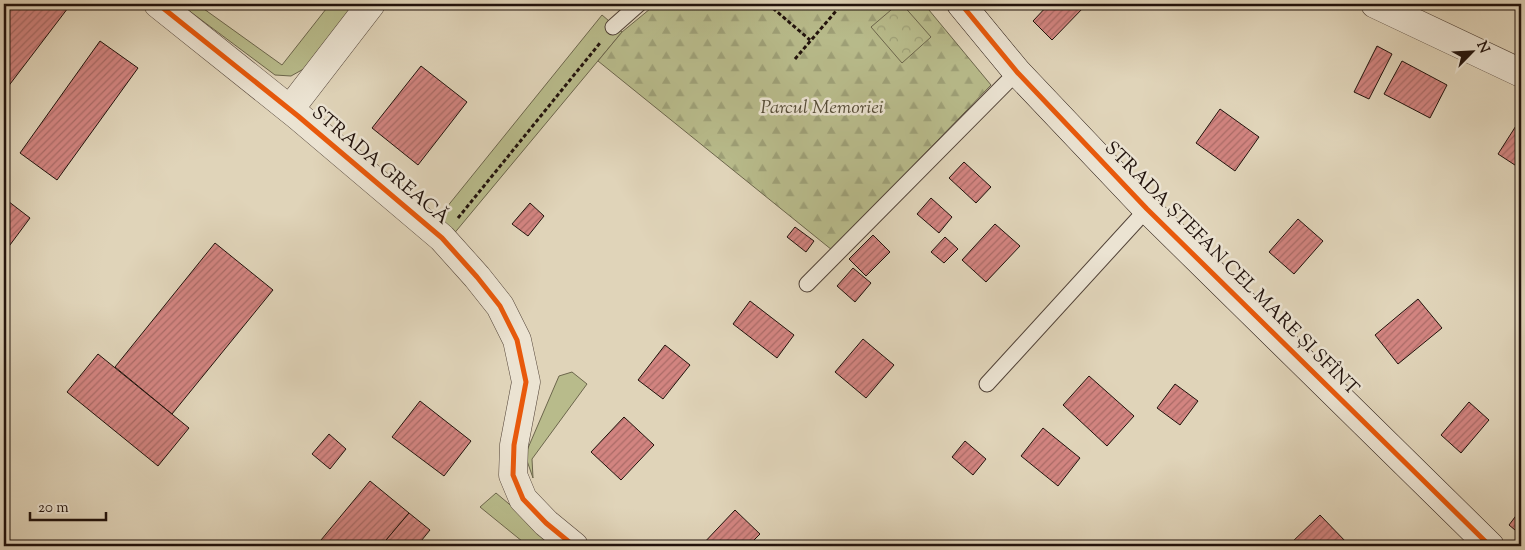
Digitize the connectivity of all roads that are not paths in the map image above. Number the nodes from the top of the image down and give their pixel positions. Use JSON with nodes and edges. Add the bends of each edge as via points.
{"nodes":[{"id":1,"x":158,"y":4,"type":"edge"},
{"id":2,"x":371,"y":4,"type":"edge"},
{"id":3,"x":639,"y":4,"type":"edge"},
{"id":4,"x":961,"y":4,"type":"edge"},
{"id":5,"x":1375,"y":4,"type":"edge"},
{"id":6,"x":613,"y":27,"type":"road end"},
{"id":7,"x":1017,"y":72,"type":"junction"},
{"id":8,"x":1521,"y":72,"type":"edge"},
{"id":9,"x":290,"y":109,"type":"junction"},
{"id":10,"x":1147,"y":209,"type":"junction"},
{"id":11,"x":807,"y":284,"type":"dead end"},
{"id":12,"x":987,"y":384,"type":"dead end"},
{"id":13,"x":574,"y":546,"type":"edge"},
{"id":14,"x":1490,"y":546,"type":"edge"}],
"edges":[{"from":1,"to":9,"type":"street","name":"STRADA GREACĂ"},
{"from":2,"to":9,"type":"street"},
{"from":3,"to":6,"type":"lane"},
{"from":4,"to":7,"type":"street","name":"STRADA ȘTEFAN CEL MARE ȘI SFÎNT"},
{"from":5,"to":8,"type":"street"},
{"from":7,"to":10,"type":"street","name":"STRADA ȘTEFAN CEL MARE ȘI SFÎNT"},
{"from":7,"to":11,"type":"lane"},
{"from":9,"to":13,"type":"street","name":"STRADA GREACĂ","via":[[442,238],[500,306],[517,340],[526,382],[514,445],[513,475],[523,499]]},
{"from":10,"to":12,"type":"lane"},
{"from":10,"to":14,"type":"street","name":"STRADA ȘTEFAN CEL MARE ȘI SFÎNT"}]}
